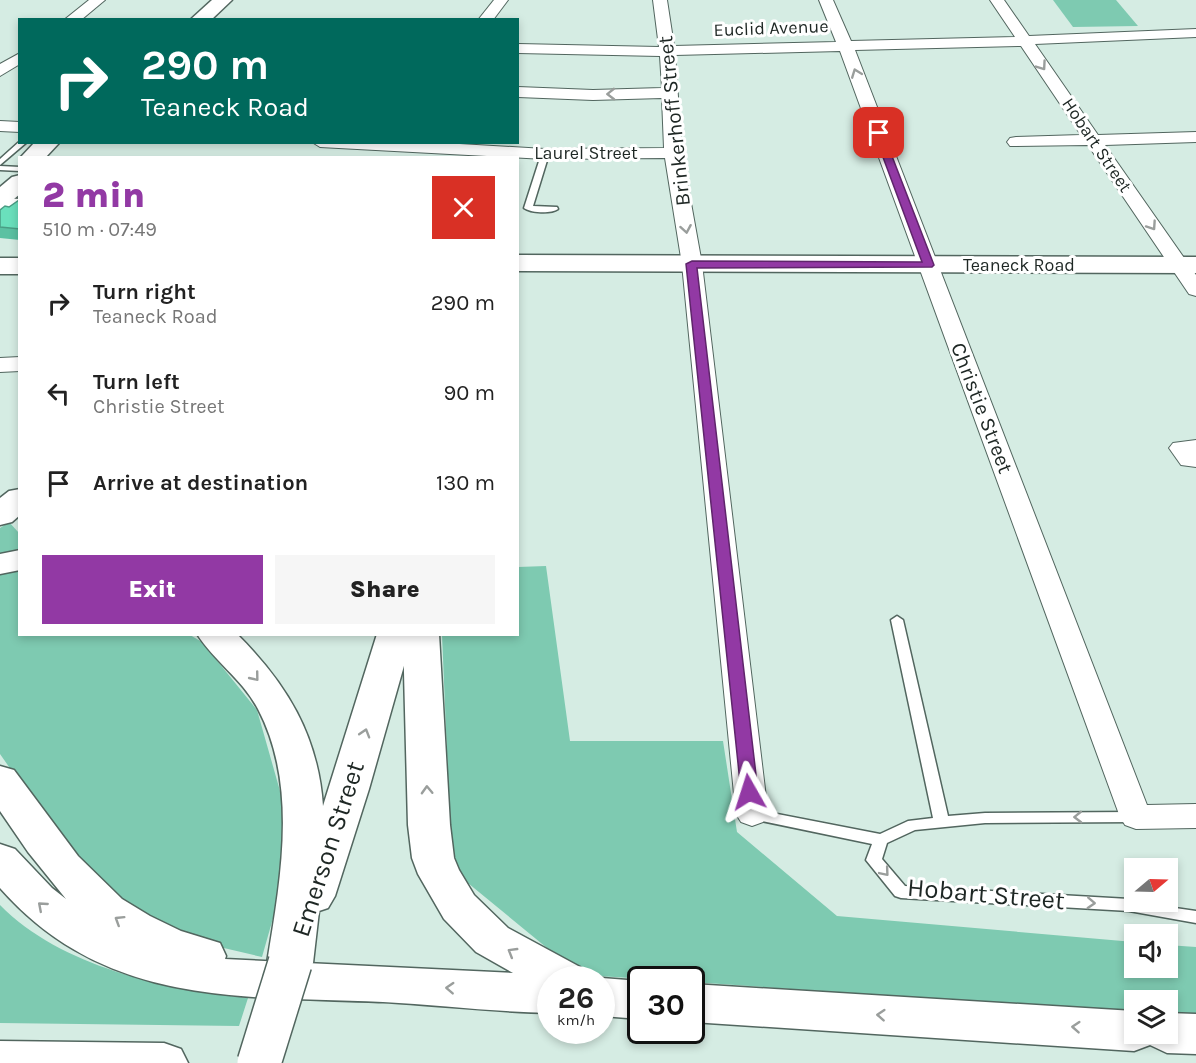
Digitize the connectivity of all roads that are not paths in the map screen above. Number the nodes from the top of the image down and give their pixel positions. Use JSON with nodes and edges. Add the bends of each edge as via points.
{"nodes":[{"id":1,"x":98,"y":0,"type":"edge"},
{"id":2,"x":222,"y":0,"type":"edge"},
{"id":3,"x":237,"y":0,"type":"edge"},
{"id":4,"x":501,"y":0,"type":"edge"},
{"id":5,"x":660,"y":0,"type":"edge"},
{"id":6,"x":826,"y":0,"type":"edge"},
{"id":7,"x":997,"y":0,"type":"edge"},
{"id":8,"x":74,"y":18,"type":"edge"},
{"id":9,"x":201,"y":18,"type":"edge"},
{"id":10,"x":216,"y":18,"type":"edge"},
{"id":11,"x":487,"y":18,"type":"edge"},
{"id":12,"x":1194,"y":37,"type":"edge"},
{"id":13,"x":1025,"y":41,"type":"junction"},
{"id":14,"x":845,"y":45,"type":"junction"},
{"id":15,"x":519,"y":49,"type":"edge"},
{"id":16,"x":668,"y":51,"type":"junction"},
{"id":17,"x":18,"y":58,"type":"edge"},
{"id":18,"x":0,"y":71,"type":"edge"},
{"id":19,"x":519,"y":92,"type":"edge"},
{"id":20,"x":670,"y":93,"type":"junction"},
{"id":21,"x":0,"y":126,"type":"edge"},
{"id":22,"x":18,"y":127,"type":"edge"},
{"id":23,"x":1196,"y":136,"type":"edge"},
{"id":24,"x":1093,"y":139,"type":"junction"},
{"id":25,"x":1016,"y":142,"type":"dead end"},
{"id":26,"x":62,"y":144,"type":"edge"},
{"id":27,"x":358,"y":144,"type":"edge"},
{"id":28,"x":673,"y":153,"type":"junction"},
{"id":29,"x":545,"y":154,"type":"junction"},
{"id":30,"x":35,"y":156,"type":"edge"},
{"id":31,"x":18,"y":167,"type":"edge"},
{"id":32,"x":0,"y":199,"type":"edge"},
{"id":33,"x":0,"y":204,"type":"edge"},
{"id":34,"x":18,"y":205,"type":"edge"},
{"id":35,"x":554,"y":209,"type":"dead end"},
{"id":36,"x":519,"y":263,"type":"edge"},
{"id":37,"x":692,"y":264,"type":"junction"},
{"id":38,"x":929,"y":265,"type":"junction"},
{"id":39,"x":0,"y":266,"type":"edge"},
{"id":40,"x":18,"y":266,"type":"edge"},
{"id":41,"x":1187,"y":266,"type":"edge"},
{"id":42,"x":1196,"y":290,"type":"edge"},
{"id":43,"x":18,"y":364,"type":"edge"},
{"id":44,"x":0,"y":365,"type":"edge"},
{"id":45,"x":18,"y":500,"type":"edge"},
{"id":46,"x":0,"y":515,"type":"edge"},
{"id":47,"x":18,"y":560,"type":"edge"},
{"id":48,"x":0,"y":564,"type":"edge"},
{"id":49,"x":897,"y":620,"type":"dead end"},
{"id":50,"x":217,"y":636,"type":"edge"},
{"id":51,"x":394,"y":636,"type":"edge"},
{"id":52,"x":421,"y":636,"type":"edge"},
{"id":53,"x":0,"y":780,"type":"edge"},
{"id":54,"x":752,"y":814,"type":"joint"},
{"id":55,"x":1196,"y":816,"type":"edge"},
{"id":56,"x":1136,"y":817,"type":"junction"},
{"id":57,"x":942,"y":823,"type":"junction"},
{"id":58,"x":881,"y":840,"type":"junction"},
{"id":59,"x":0,"y":860,"type":"edge"},
{"id":60,"x":1196,"y":917,"type":"edge"},
{"id":61,"x":290,"y":963,"type":"junction"},
{"id":62,"x":539,"y":966,"type":"edge"},
{"id":63,"x":356,"y":983,"type":"junction"},
{"id":64,"x":537,"y":993,"type":"edge"},
{"id":65,"x":705,"y":1004,"type":"edge"},
{"id":66,"x":1124,"y":1029,"type":"edge"},
{"id":67,"x":1178,"y":1033,"type":"edge"},
{"id":68,"x":1196,"y":1034,"type":"edge"},
{"id":69,"x":0,"y":1061,"type":"edge"},
{"id":70,"x":164,"y":1063,"type":"edge"},
{"id":71,"x":259,"y":1063,"type":"edge"}],
"edges":[{"from":1,"to":8,"type":"street"},
{"from":2,"to":9,"type":"main road"},
{"from":3,"to":10,"type":"main road"},
{"from":4,"to":11,"type":"street"},
{"from":5,"to":16,"type":"street","name":"Brinkerhoff Street"},
{"from":6,"to":14,"type":"street","name":"Christie Street"},
{"from":7,"to":13,"type":"street","name":"Hobart Street"},
{"from":12,"to":13,"type":"street","name":"Euclid Avenue","via":[[1060,46]]},
{"from":13,"to":14,"type":"street","name":"Euclid Avenue"},
{"from":13,"to":24,"type":"street","name":"Hobart Street","one_way":true},
{"from":14,"to":16,"type":"street","name":"Euclid Avenue"},
{"from":38,"to":14,"type":"street","name":"Christie Street","one_way":true},
{"from":15,"to":16,"type":"street","name":"Euclid Avenue"},
{"from":16,"to":20,"type":"street","name":"Brinkerhoff Street"},
{"from":17,"to":18,"type":"street"},
{"from":20,"to":19,"type":"street","one_way":true},
{"from":20,"to":28,"type":"street","name":"Brinkerhoff Street"},
{"from":21,"to":22,"type":"street"},
{"from":23,"to":24,"type":"street"},
{"from":24,"to":25,"type":"street"},
{"from":24,"to":41,"type":"street","name":"Hobart Street","one_way":true},
{"from":26,"to":30,"type":"main road"},
{"from":27,"to":29,"type":"street","name":"Laurel Street"},
{"from":28,"to":29,"type":"street","name":"Laurel Street"},
{"from":28,"to":37,"type":"street","name":"Brinkerhoff Street","one_way":true},
{"from":29,"to":35,"type":"lane","via":[[528,208]]},
{"from":31,"to":32,"type":"main road"},
{"from":33,"to":34,"type":"street"},
{"from":36,"to":37,"type":"main road","name":"Teaneck Road"},
{"from":37,"to":38,"type":"main road","name":"Teaneck Road"},
{"from":37,"to":54,"type":"street","name":"Brinkerhoff Street"},
{"from":38,"to":41,"type":"main road","name":"Teaneck Road"},
{"from":38,"to":56,"type":"street","name":"Christie Street"},
{"from":39,"to":40,"type":"main road"},
{"from":41,"to":42,"type":"street","name":"Hobart Street"},
{"from":43,"to":44,"type":"street"},
{"from":45,"to":46,"type":"main road"},
{"from":47,"to":48,"type":"main road"},
{"from":49,"to":57,"type":"lane"},
{"from":50,"to":61,"type":"main road","one_way":true,"via":[[253,673],[280,713],[300,765],[303,857]]},
{"from":61,"to":51,"type":"main road","name":"Emerson Street","one_way":true,"via":[[349,789]]},
{"from":62,"to":52,"type":"main road","one_way":true,"via":[[492,940],[459,907],[433,858]]},
{"from":63,"to":53,"type":"main road","one_way":true,"via":[[218,960],[162,943],[138,931],[79,888]]},
{"from":54,"to":58,"type":"lane"},
{"from":55,"to":56,"type":"street"},
{"from":56,"to":57,"type":"lane","one_way":true,"via":[[985,818]]},
{"from":57,"to":58,"type":"lane","via":[[914,825]]},
{"from":58,"to":60,"type":"lane","name":"Hobart Street","one_way":true,"via":[[874,860],[901,892],[1129,905]]},
{"from":63,"to":59,"type":"main road","one_way":true,"via":[[239,980],[149,963],[68,926],[27,892]]},
{"from":61,"to":71,"type":"main road","name":"Emerson Street","bridge":true},
{"from":64,"to":63,"type":"main road","one_way":true},
{"from":66,"to":65,"type":"main road","one_way":true},
{"from":67,"to":68,"type":"main road"},
{"from":69,"to":70,"type":"main road"}]}
